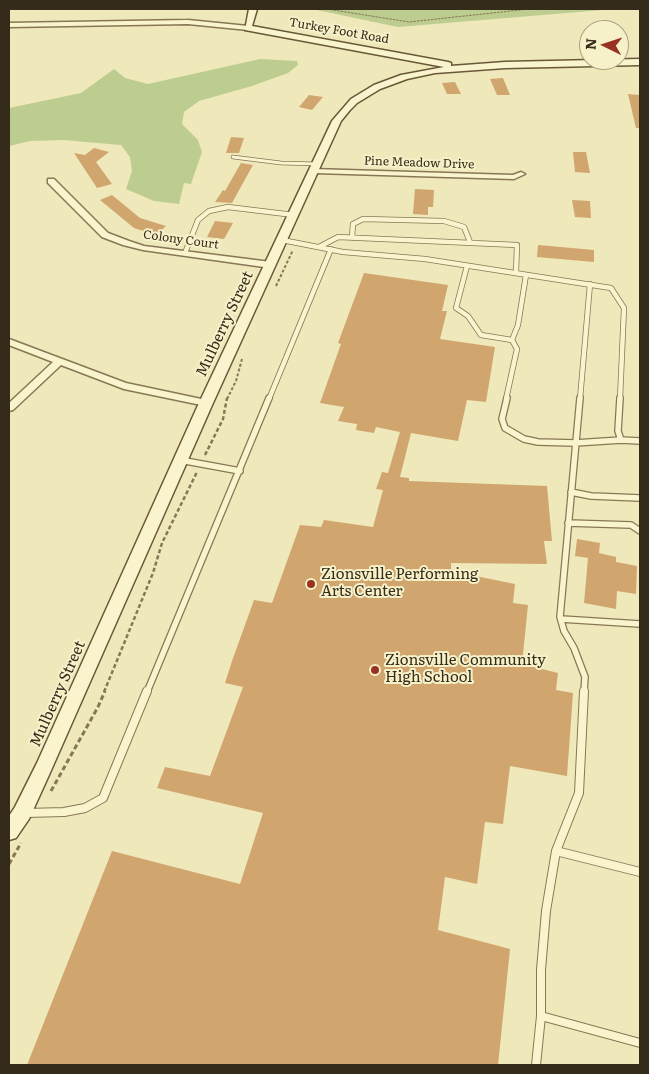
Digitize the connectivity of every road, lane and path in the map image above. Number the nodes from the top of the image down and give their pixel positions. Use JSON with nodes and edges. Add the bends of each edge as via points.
{"nodes":[{"id":1,"x":253,"y":9,"type":"edge"},
{"id":2,"x":327,"y":9,"type":"edge"},
{"id":3,"x":529,"y":9,"type":"edge"},
{"id":4,"x":9,"y":25,"type":"edge"},
{"id":5,"x":248,"y":28,"type":"junction"},
{"id":6,"x":640,"y":62,"type":"edge"},
{"id":7,"x":453,"y":67,"type":"junction"},
{"id":8,"x":233,"y":157,"type":"dead end"},
{"id":9,"x":317,"y":168,"type":"junction"},
{"id":10,"x":521,"y":174,"type":"dead end"},
{"id":11,"x":52,"y":181,"type":"dead end"},
{"id":12,"x":294,"y":215,"type":"junction"},
{"id":13,"x":352,"y":237,"type":"junction"},
{"id":14,"x":282,"y":240,"type":"junction"},
{"id":15,"x":470,"y":242,"type":"junction"},
{"id":16,"x":319,"y":246,"type":"junction"},
{"id":17,"x":294,"y":247,"type":"dead end"},
{"id":18,"x":330,"y":249,"type":"junction"},
{"id":19,"x":185,"y":253,"type":"junction"},
{"id":20,"x":271,"y":265,"type":"junction"},
{"id":21,"x":467,"y":266,"type":"junction"},
{"id":22,"x":516,"y":273,"type":"junction"},
{"id":23,"x":526,"y":275,"type":"junction"},
{"id":24,"x":590,"y":284,"type":"junction"},
{"id":25,"x":274,"y":290,"type":"dead end"},
{"id":26,"x":512,"y":340,"type":"junction"},
{"id":27,"x":9,"y":342,"type":"edge"},
{"id":28,"x":242,"y":358,"type":"dead end"},
{"id":29,"x":59,"y":362,"type":"junction"},
{"id":30,"x":206,"y":403,"type":"junction"},
{"id":31,"x":9,"y":408,"type":"edge"},
{"id":32,"x":621,"y":440,"type":"junction"},
{"id":33,"x":640,"y":440,"type":"edge"},
{"id":34,"x":575,"y":443,"type":"junction"},
{"id":35,"x":180,"y":460,"type":"junction"},
{"id":36,"x":201,"y":464,"type":"junction"},
{"id":37,"x":240,"y":471,"type":"junction"},
{"id":38,"x":571,"y":492,"type":"junction"},
{"id":39,"x":640,"y":498,"type":"edge"},
{"id":40,"x":568,"y":523,"type":"junction"},
{"id":41,"x":640,"y":531,"type":"edge"},
{"id":42,"x":560,"y":620,"type":"junction"},
{"id":43,"x":640,"y":624,"type":"edge"},
{"id":44,"x":22,"y":813,"type":"junction"},
{"id":45,"x":38,"y":813,"type":"junction"},
{"id":46,"x":9,"y":831,"type":"edge"},
{"id":47,"x":24,"y":838,"type":"dead end"},
{"id":48,"x":556,"y":851,"type":"junction"},
{"id":49,"x":9,"y":864,"type":"edge"},
{"id":50,"x":640,"y":872,"type":"edge"},
{"id":51,"x":541,"y":1016,"type":"junction"},
{"id":52,"x":640,"y":1043,"type":"edge"},
{"id":53,"x":536,"y":1065,"type":"edge"}],
"edges":[{"from":1,"to":5,"type":"street"},
{"from":2,"to":3,"type":"path","via":[[409,22]]},
{"from":4,"to":5,"type":"street","name":"Turkey Foot Road","via":[[172,22]]},
{"from":5,"to":7,"type":"street","name":"Turkey Foot Road"},
{"from":6,"to":7,"type":"street","name":"Mulberry Street"},
{"from":7,"to":9,"type":"street","name":"Mulberry Street","via":[[397,80],[354,101],[337,121]]},
{"from":8,"to":9,"type":"lane"},
{"from":9,"to":10,"type":"street","name":"Pine Meadow Drive","via":[[514,177]]},
{"from":9,"to":12,"type":"street","name":"Mulberry Street"},
{"from":11,"to":19,"type":"street","name":"Colony Court","via":[[105,235],[143,248]]},
{"from":12,"to":14,"type":"street","name":"Mulberry Street"},
{"from":12,"to":19,"type":"lane","via":[[228,208],[209,211],[198,220]]},
{"from":13,"to":15,"type":"lane"},
{"from":13,"to":15,"type":"lane","via":[[353,224],[363,219],[450,222],[464,227]]},
{"from":13,"to":16,"type":"lane","via":[[338,237]]},
{"from":14,"to":16,"type":"lane"},
{"from":14,"to":20,"type":"street","name":"Mulberry Street"},
{"from":15,"to":22,"type":"lane","via":[[517,245]]},
{"from":16,"to":18,"type":"lane"},
{"from":17,"to":25,"type":"path"},
{"from":18,"to":21,"type":"lane"},
{"from":18,"to":37,"type":"lane"},
{"from":19,"to":20,"type":"street","name":"Colony Court"},
{"from":20,"to":30,"type":"street","name":"Mulberry Street"},
{"from":21,"to":22,"type":"lane"},
{"from":21,"to":26,"type":"lane","via":[[456,308],[468,316],[481,335]]},
{"from":22,"to":23,"type":"lane"},
{"from":23,"to":24,"type":"lane"},
{"from":23,"to":26,"type":"lane","via":[[518,325]]},
{"from":24,"to":32,"type":"lane","via":[[611,288],[624,308],[618,431]]},
{"from":24,"to":34,"type":"lane"},
{"from":26,"to":34,"type":"lane","via":[[517,349],[502,419],[505,428],[531,440]]},
{"from":27,"to":29,"type":"street"},
{"from":28,"to":36,"type":"path","via":[[227,398],[223,420]]},
{"from":29,"to":30,"type":"street","via":[[124,386]]},
{"from":29,"to":31,"type":"street"},
{"from":30,"to":35,"type":"street","name":"Mulberry Street"},
{"from":32,"to":33,"type":"lane"},
{"from":32,"to":34,"type":"lane"},
{"from":34,"to":38,"type":"lane"},
{"from":35,"to":36,"type":"lane"},
{"from":35,"to":44,"type":"street","name":"Mulberry Street"},
{"from":36,"to":37,"type":"lane"},
{"from":36,"to":45,"type":"path","via":[[162,543],[153,573],[98,707]]},
{"from":37,"to":45,"type":"lane","via":[[103,798],[85,808]]},
{"from":38,"to":39,"type":"lane"},
{"from":38,"to":40,"type":"lane"},
{"from":40,"to":41,"type":"lane","via":[[631,525]]},
{"from":40,"to":42,"type":"lane"},
{"from":42,"to":43,"type":"lane"},
{"from":42,"to":48,"type":"lane","via":[[585,676],[579,793]]},
{"from":44,"to":45,"type":"lane"},
{"from":44,"to":46,"type":"street","name":"Mulberry Street"},
{"from":47,"to":49,"type":"path"},
{"from":48,"to":50,"type":"lane"},
{"from":48,"to":51,"type":"lane","via":[[546,911]]},
{"from":51,"to":52,"type":"lane"},
{"from":51,"to":53,"type":"lane"}]}
